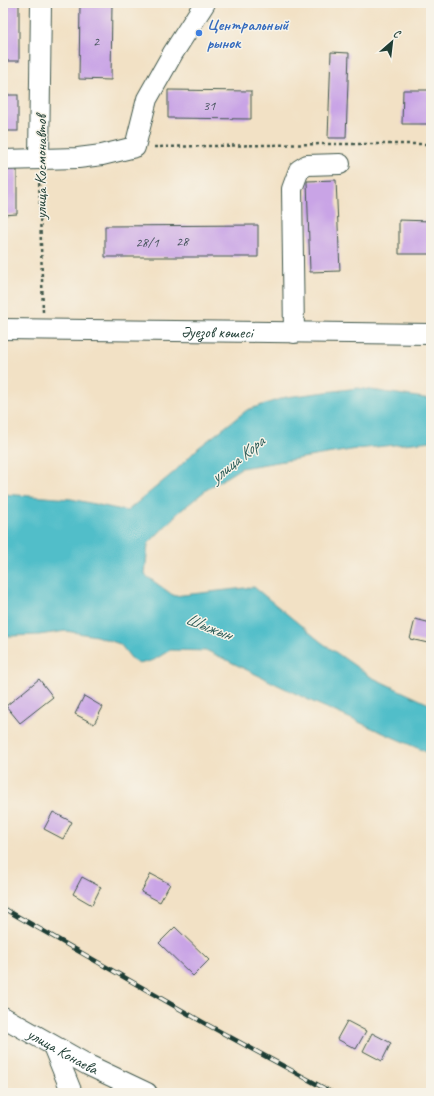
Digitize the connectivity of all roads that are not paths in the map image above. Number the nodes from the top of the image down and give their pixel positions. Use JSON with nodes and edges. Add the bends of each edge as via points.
{"nodes":[{"id":1,"x":41,"y":3,"type":"edge"},
{"id":2,"x":206,"y":3,"type":"edge"},
{"id":3,"x":38,"y":159,"type":"junction"},
{"id":4,"x":3,"y":160,"type":"edge"},
{"id":5,"x":340,"y":164,"type":"dead end"},
{"id":6,"x":3,"y":329,"type":"edge"},
{"id":7,"x":294,"y":333,"type":"junction"},
{"id":8,"x":431,"y":334,"type":"edge"},
{"id":9,"x":3,"y":1017,"type":"edge"},
{"id":10,"x":54,"y":1046,"type":"junction"},
{"id":11,"x":72,"y":1093,"type":"edge"},
{"id":12,"x":147,"y":1093,"type":"edge"}],
"edges":[{"from":1,"to":3,"type":"street","name":"улица Космонавтов"},
{"from":2,"to":3,"type":"street","via":[[147,99],[135,147],[78,158]]},
{"from":3,"to":4,"type":"street"},
{"from":5,"to":7,"type":"street","via":[[307,165],[299,170],[292,189]]},
{"from":6,"to":7,"type":"street","name":"Әуезов көшесі"},
{"from":7,"to":8,"type":"street","name":"Әуезов көшесі"},
{"from":9,"to":10,"type":"street","name":"улица Конаева"},
{"from":10,"to":11,"type":"street"},
{"from":10,"to":12,"type":"street","name":"улица Конаева"}]}
